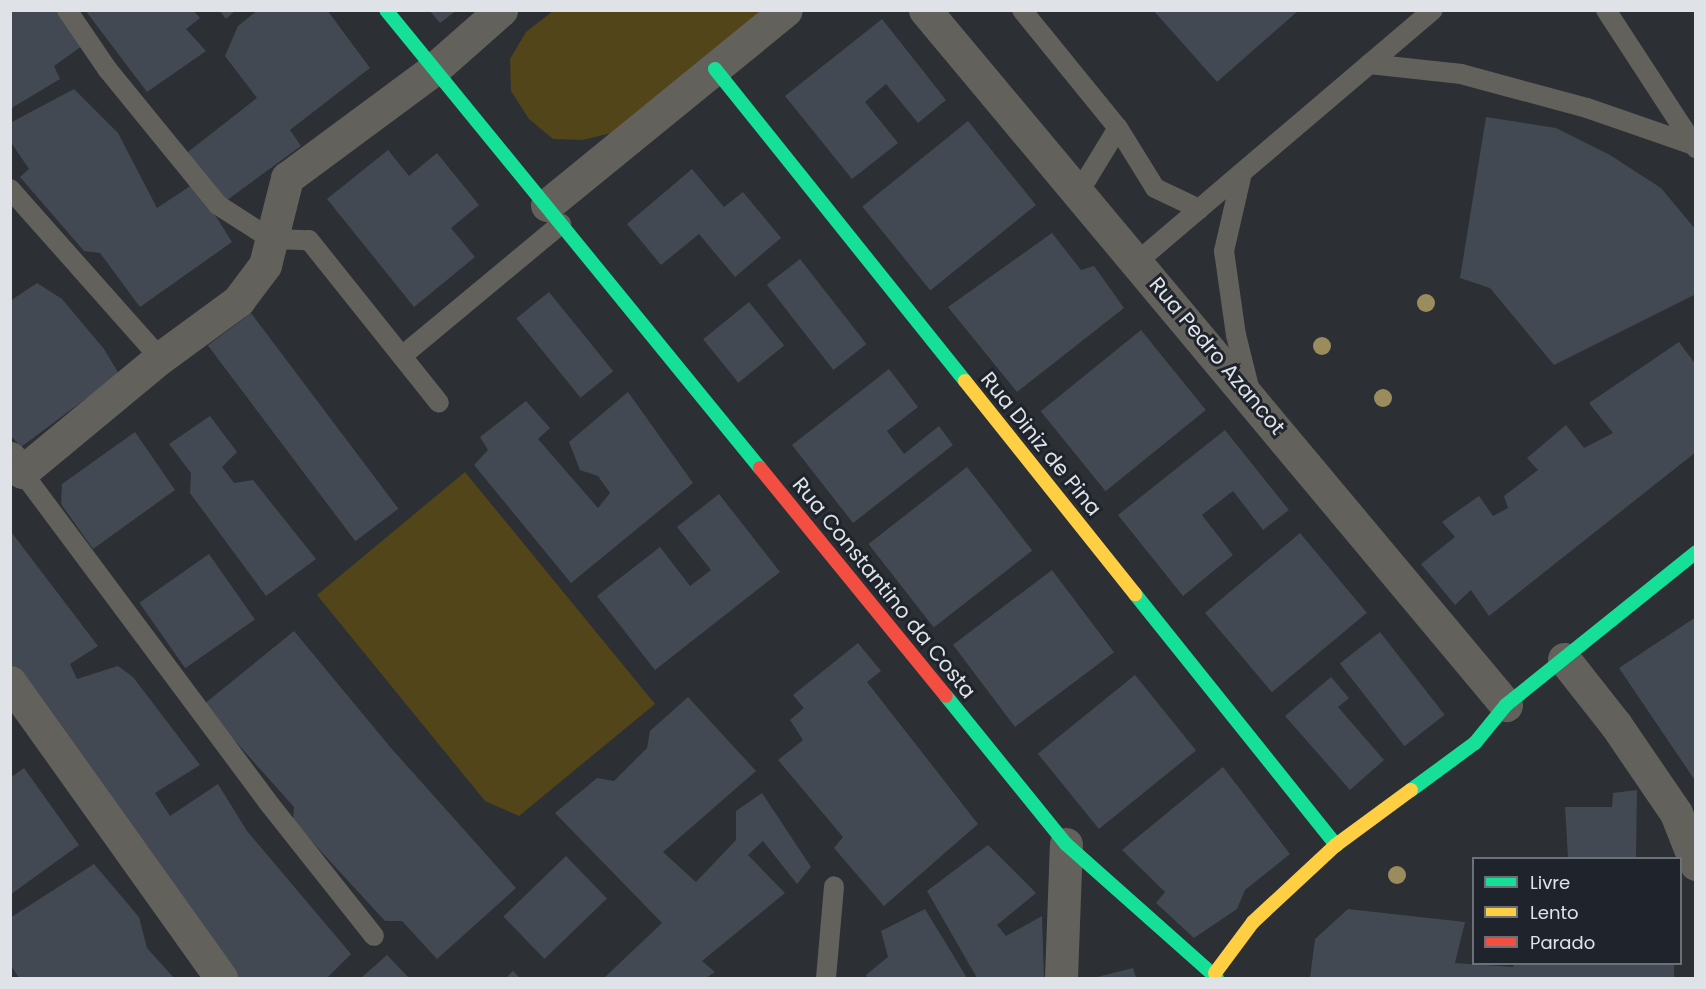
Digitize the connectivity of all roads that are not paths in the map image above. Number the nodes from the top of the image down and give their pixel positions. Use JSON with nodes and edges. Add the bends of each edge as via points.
{"nodes":[{"id":1,"x":67,"y":10,"type":"edge"},
{"id":2,"x":386,"y":10,"type":"edge"},
{"id":3,"x":501,"y":10,"type":"edge"},
{"id":4,"x":786,"y":10,"type":"edge"},
{"id":5,"x":925,"y":10,"type":"edge"},
{"id":6,"x":1022,"y":10,"type":"edge"},
{"id":7,"x":1433,"y":10,"type":"edge"},
{"id":8,"x":1606,"y":10,"type":"edge"},
{"id":9,"x":1369,"y":64,"type":"junction"},
{"id":10,"x":715,"y":69,"type":"junction"},
{"id":11,"x":433,"y":70,"type":"junction"},
{"id":12,"x":1118,"y":128,"type":"junction"},
{"id":13,"x":1695,"y":147,"type":"edge"},
{"id":14,"x":1242,"y":173,"type":"junction"},
{"id":15,"x":10,"y":189,"type":"edge"},
{"id":16,"x":1079,"y":192,"type":"junction"},
{"id":17,"x":1199,"y":209,"type":"junction"},
{"id":18,"x":554,"y":214,"type":"junction"},
{"id":19,"x":272,"y":239,"type":"junction"},
{"id":20,"x":1138,"y":261,"type":"junction"},
{"id":21,"x":402,"y":356,"type":"junction"},
{"id":22,"x":160,"y":358,"type":"junction"},
{"id":23,"x":1251,"y":396,"type":"junction"},
{"id":24,"x":439,"y":403,"type":"dead end"},
{"id":25,"x":16,"y":465,"type":"edge"},
{"id":26,"x":1692,"y":562,"type":"edge"},
{"id":27,"x":1564,"y":659,"type":"junction"},
{"id":28,"x":10,"y":682,"type":"edge"},
{"id":29,"x":1506,"y":705,"type":"junction"},
{"id":30,"x":1066,"y":844,"type":"junction"},
{"id":31,"x":1335,"y":845,"type":"junction"},
{"id":32,"x":1695,"y":864,"type":"edge"},
{"id":33,"x":834,"y":886,"type":"dead end"},
{"id":34,"x":375,"y":936,"type":"dead end"},
{"id":35,"x":1216,"y":976,"type":"edge"},
{"id":36,"x":221,"y":978,"type":"edge"},
{"id":37,"x":826,"y":978,"type":"edge"},
{"id":38,"x":1061,"y":978,"type":"edge"}],
"edges":[{"from":1,"to":19,"type":"lane","via":[[108,70],[218,205]]},
{"from":2,"to":11,"type":"street","name":"Rua Constantino da Costa"},
{"from":3,"to":11,"type":"street"},
{"from":4,"to":10,"type":"street"},
{"from":5,"to":16,"type":"street","name":"Rua Pedro Azancot"},
{"from":6,"to":12,"type":"lane"},
{"from":7,"to":9,"type":"lane"},
{"from":8,"to":13,"type":"lane"},
{"from":9,"to":13,"type":"lane","via":[[1461,74],[1587,108]]},
{"from":9,"to":14,"type":"lane"},
{"from":10,"to":18,"type":"street"},
{"from":10,"to":31,"type":"street","name":"Rua Diniz de Pina"},
{"from":11,"to":18,"type":"street","name":"Rua Constantino da Costa"},
{"from":11,"to":19,"type":"street","via":[[287,178]]},
{"from":12,"to":16,"type":"lane"},
{"from":12,"to":17,"type":"lane","via":[[1155,188]]},
{"from":14,"to":17,"type":"lane"},
{"from":14,"to":23,"type":"lane","via":[[1224,251],[1236,335]]},
{"from":15,"to":22,"type":"lane"},
{"from":16,"to":20,"type":"street","name":"Rua Pedro Azancot"},
{"from":17,"to":20,"type":"lane"},
{"from":18,"to":21,"type":"lane"},
{"from":18,"to":30,"type":"street","name":"Rua Constantino da Costa"},
{"from":19,"to":21,"type":"lane","via":[[309,240]]},
{"from":19,"to":22,"type":"street","via":[[265,265],[238,301]]},
{"from":20,"to":23,"type":"street","name":"Rua Pedro Azancot"},
{"from":21,"to":24,"type":"lane"},
{"from":22,"to":25,"type":"street"},
{"from":23,"to":29,"type":"street","name":"Rua Pedro Azancot"},
{"from":25,"to":34,"type":"lane","via":[[239,763]]},
{"from":26,"to":27,"type":"street"},
{"from":27,"to":29,"type":"street"},
{"from":27,"to":32,"type":"street","via":[[1616,725],[1676,813]]},
{"from":28,"to":36,"type":"street"},
{"from":29,"to":31,"type":"street","via":[[1474,743]]},
{"from":30,"to":35,"type":"street","name":"Rua Constantino da Costa"},
{"from":30,"to":38,"type":"street"},
{"from":31,"to":35,"type":"street","via":[[1252,922]]},
{"from":33,"to":37,"type":"lane"}]}
